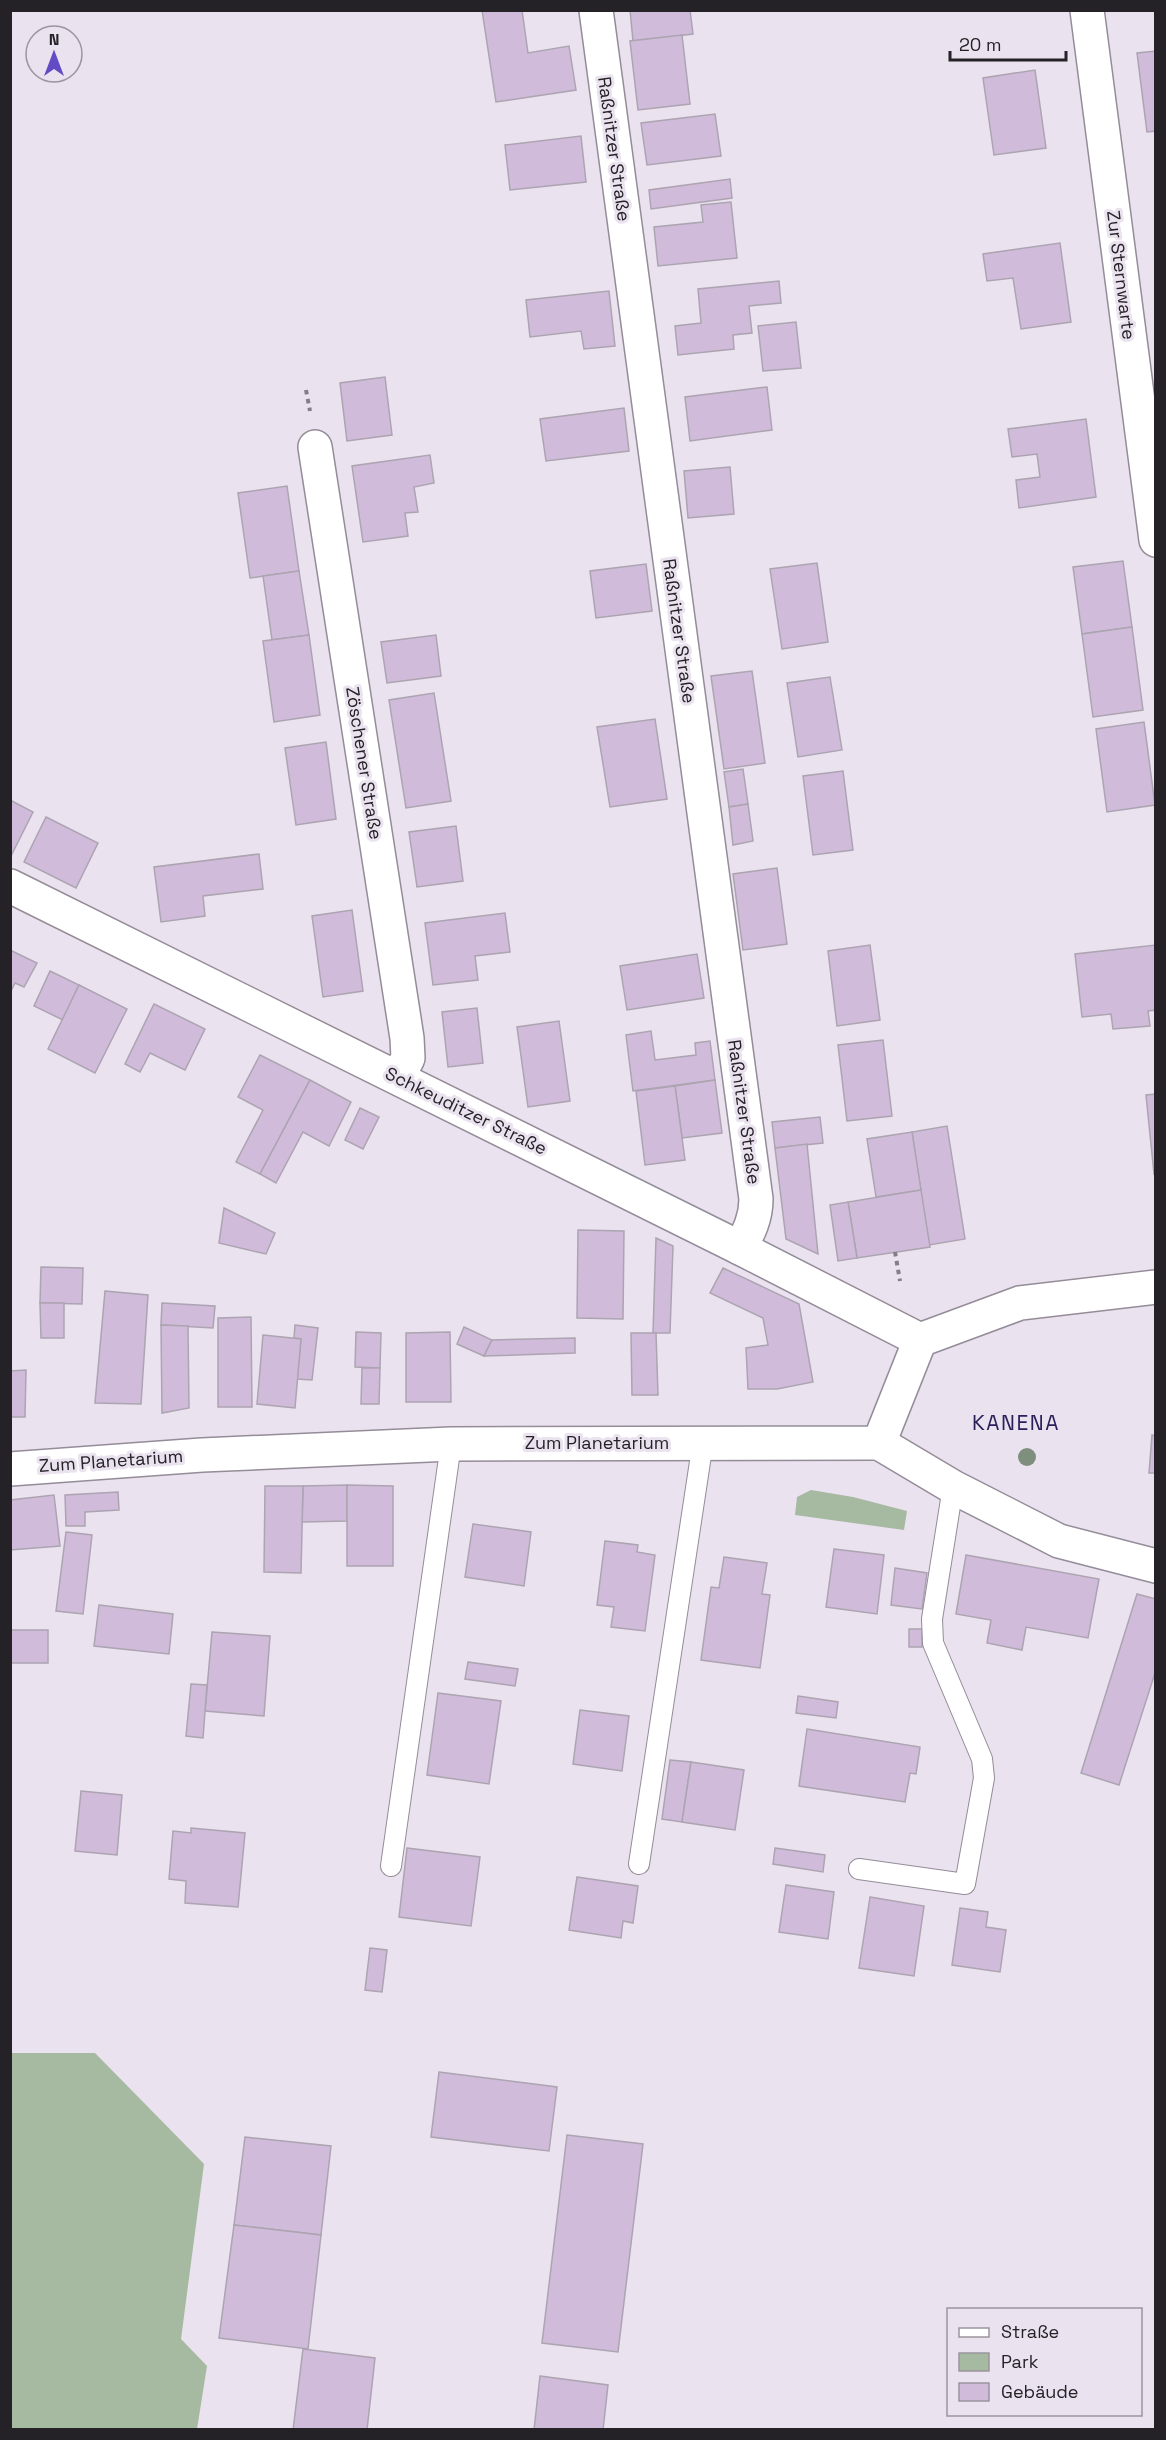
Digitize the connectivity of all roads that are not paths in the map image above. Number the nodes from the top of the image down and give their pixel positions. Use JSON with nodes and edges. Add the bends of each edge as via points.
{"nodes":[{"id":1,"x":596,"y":10,"type":"edge"},
{"id":2,"x":1086,"y":10,"type":"edge"},
{"id":3,"x":315,"y":447,"type":"dead end"},
{"id":4,"x":1155,"y":540,"type":"edge"},
{"id":5,"x":10,"y":886,"type":"edge"},
{"id":6,"x":398,"y":1077,"type":"junction"},
{"id":7,"x":740,"y":1248,"type":"junction"},
{"id":8,"x":1155,"y":1287,"type":"edge"},
{"id":9,"x":920,"y":1340,"type":"junction"},
{"id":10,"x":703,"y":1442,"type":"junction"},
{"id":11,"x":879,"y":1443,"type":"junction"},
{"id":12,"x":451,"y":1444,"type":"junction"},
{"id":13,"x":10,"y":1469,"type":"edge"},
{"id":14,"x":953,"y":1487,"type":"junction"},
{"id":15,"x":1155,"y":1566,"type":"edge"},
{"id":16,"x":639,"y":1864,"type":"dead end"},
{"id":17,"x":391,"y":1866,"type":"dead end"},
{"id":18,"x":859,"y":1869,"type":"dead end"}],
"edges":[{"from":1,"to":7,"type":"street","name":"Raßnitzer Straße","via":[[756,1199],[752,1225]]},
{"from":2,"to":4,"type":"street","name":"Zur Sternwarte"},
{"from":3,"to":6,"type":"street","name":"Zöschener Straße","via":[[407,1038],[408,1058]]},
{"from":5,"to":6,"type":"street","name":"Schkeuditzer Straße"},
{"from":6,"to":7,"type":"street","name":"Schkeuditzer Straße"},
{"from":7,"to":9,"type":"street","name":"Schkeuditzer Straße"},
{"from":8,"to":9,"type":"street","via":[[1020,1303]]},
{"from":9,"to":11,"type":"street"},
{"from":10,"to":11,"type":"street","name":"Zum Planetarium"},
{"from":10,"to":12,"type":"street","name":"Zum Planetarium"},
{"from":10,"to":16,"type":"lane"},
{"from":11,"to":14,"type":"street"},
{"from":12,"to":13,"type":"street","name":"Zum Planetarium","via":[[202,1455]]},
{"from":12,"to":17,"type":"lane"},
{"from":14,"to":15,"type":"street","via":[[1059,1541]]},
{"from":14,"to":18,"type":"lane","via":[[932,1619],[933,1643],[982,1759],[984,1778],[965,1884]]}]}
